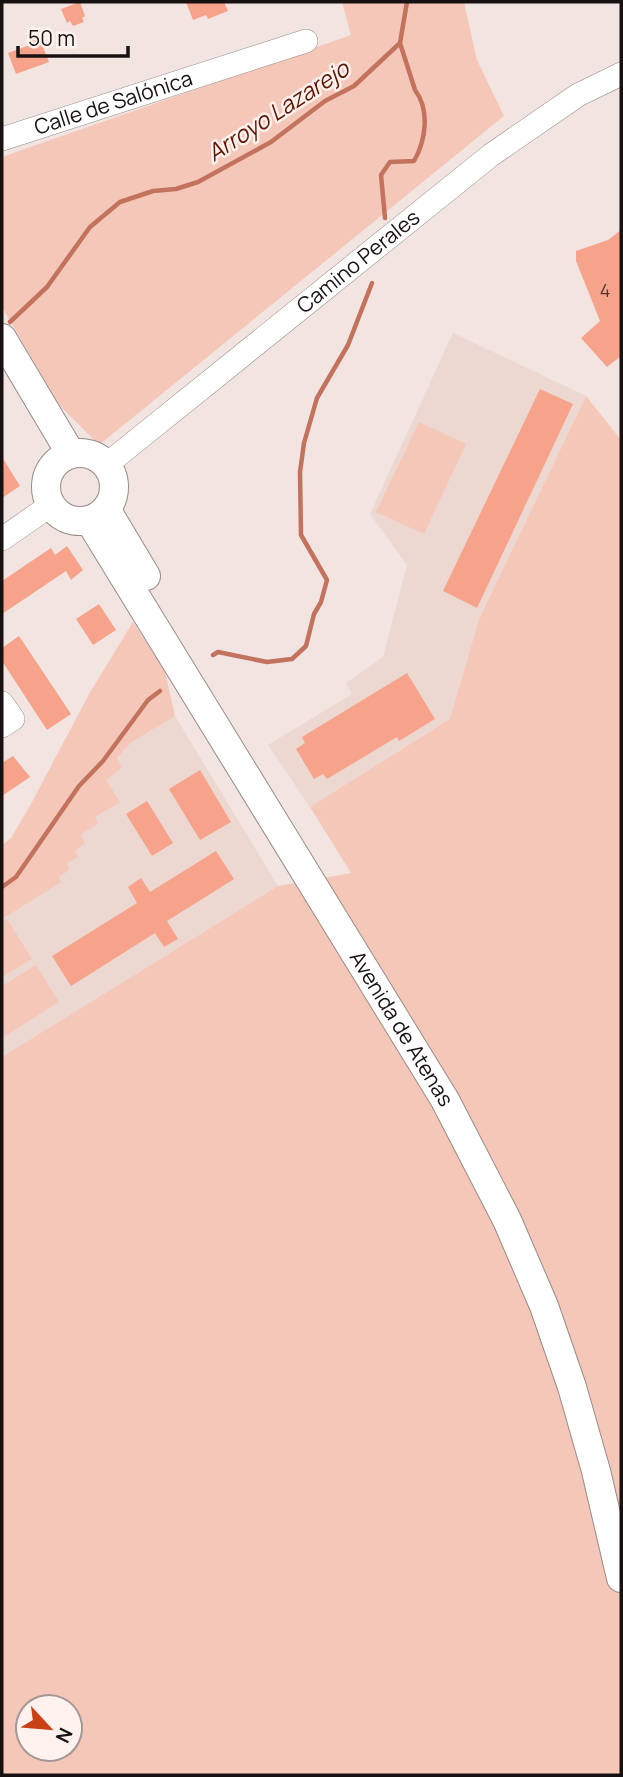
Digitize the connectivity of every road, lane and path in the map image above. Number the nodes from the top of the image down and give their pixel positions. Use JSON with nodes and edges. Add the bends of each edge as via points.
{"nodes":[{"id":1,"x":306,"y":41,"type":"dead end"},
{"id":2,"x":621,"y":74,"type":"edge"},
{"id":3,"x":2,"y":139,"type":"edge"},
{"id":4,"x":2,"y":338,"type":"edge"},
{"id":5,"x":2,"y":376,"type":"edge"},
{"id":6,"x":64,"y":459,"type":"junction"},
{"id":7,"x":106,"y":465,"type":"junction"},
{"id":8,"x":51,"y":505,"type":"junction"},
{"id":9,"x":97,"y":515,"type":"junction"},
{"id":10,"x":2,"y":539,"type":"edge"},
{"id":11,"x":2,"y":703,"type":"edge"},
{"id":12,"x":2,"y":726,"type":"edge"},
{"id":13,"x":621,"y":1497,"type":"edge"},
{"id":14,"x":621,"y":1578,"type":"edge"}],
"edges":[{"from":1,"to":3,"type":"street","name":"Calle de Salónica"},
{"from":2,"to":7,"type":"street","name":"Camino Perales","via":[[578,95],[491,155],[132,431]]},
{"from":4,"to":6,"type":"main road","via":[[59,417]]},
{"from":5,"to":6,"type":"main road"},
{"from":6,"to":7,"type":"main road","via":[[90,455]]},
{"from":6,"to":8,"type":"main road","via":[[47,479]]},
{"from":7,"to":9,"type":"main road","via":[[112,475],[112,499]]},
{"from":8,"to":9,"type":"main road","via":[[68,519]]},
{"from":8,"to":10,"type":"street"},
{"from":9,"to":13,"type":"main road","name":"Avenida de Atenas","via":[[461,1093],[561,1298]]},
{"from":9,"to":14,"type":"main road","name":"Avenida de Atenas","via":[[445,1100],[507,1220],[572,1387]]},
{"from":11,"to":12,"type":"street","via":[[13,719]]}]}
